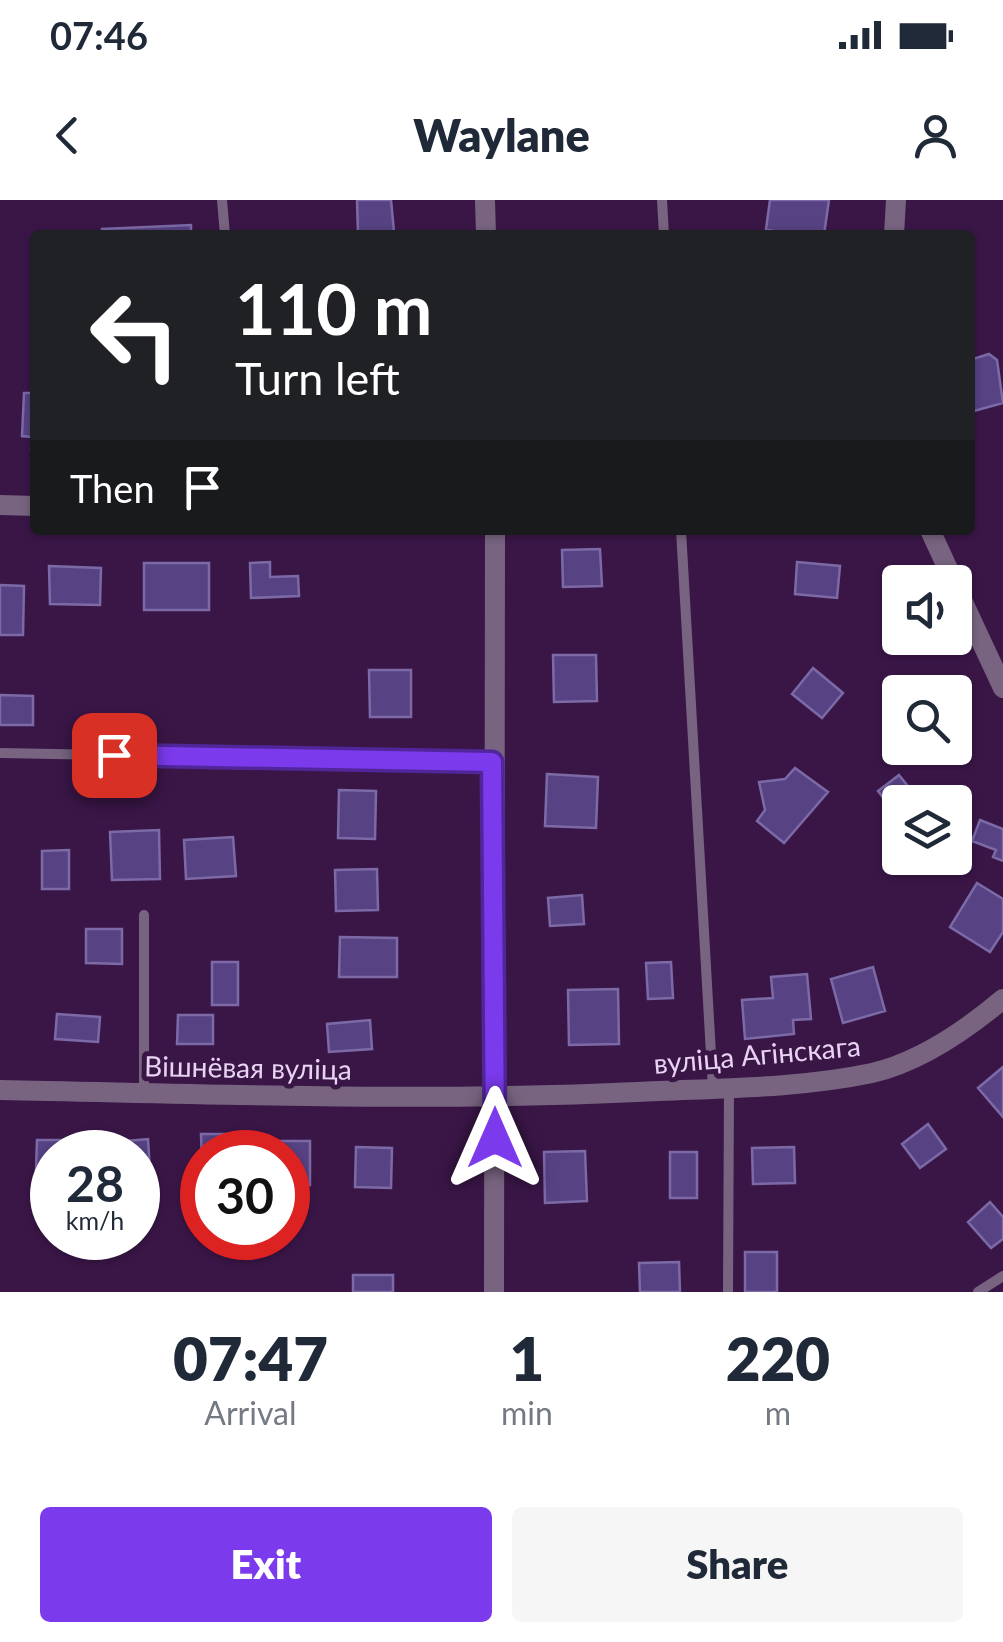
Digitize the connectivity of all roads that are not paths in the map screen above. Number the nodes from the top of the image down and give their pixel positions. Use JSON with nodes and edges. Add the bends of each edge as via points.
{"nodes":[{"id":1,"x":222,"y":200,"type":"edge"},
{"id":2,"x":485,"y":200,"type":"edge"},
{"id":3,"x":662,"y":200,"type":"edge"},
{"id":4,"x":896,"y":200,"type":"edge"},
{"id":5,"x":224,"y":230,"type":"edge"},
{"id":6,"x":486,"y":230,"type":"edge"},
{"id":7,"x":664,"y":230,"type":"edge"},
{"id":8,"x":894,"y":230,"type":"edge"},
{"id":9,"x":0,"y":506,"type":"edge"},
{"id":10,"x":30,"y":506,"type":"edge"},
{"id":11,"x":495,"y":535,"type":"edge"},
{"id":12,"x":681,"y":535,"type":"edge"},
{"id":13,"x":932,"y":535,"type":"edge"},
{"id":14,"x":946,"y":565,"type":"edge"},
{"id":15,"x":972,"y":622,"type":"edge"},
{"id":16,"x":1003,"y":688,"type":"edge"},
{"id":17,"x":0,"y":753,"type":"edge"},
{"id":18,"x":492,"y":762,"type":"junction"},
{"id":19,"x":144,"y":914,"type":"dead end"},
{"id":20,"x":1003,"y":999,"type":"edge"},
{"id":21,"x":721,"y":1088,"type":"junction"},
{"id":22,"x":0,"y":1090,"type":"edge"},
{"id":23,"x":144,"y":1092,"type":"junction"},
{"id":24,"x":495,"y":1099,"type":"junction"},
{"id":25,"x":1003,"y":1276,"type":"edge"},
{"id":26,"x":494,"y":1292,"type":"edge"},
{"id":27,"x":728,"y":1292,"type":"edge"},
{"id":28,"x":978,"y":1292,"type":"edge"}],
"edges":[{"from":1,"to":5,"type":"lane"},
{"from":2,"to":6,"type":"street"},
{"from":3,"to":7,"type":"lane"},
{"from":4,"to":8,"type":"street"},
{"from":9,"to":10,"type":"street"},
{"from":11,"to":18,"type":"street"},
{"from":12,"to":21,"type":"lane"},
{"from":13,"to":14,"type":"street"},
{"from":15,"to":16,"type":"street"},
{"from":17,"to":18,"type":"lane"},
{"from":18,"to":24,"type":"street"},
{"from":19,"to":23,"type":"lane"},
{"from":20,"to":21,"type":"street","name":"вуліца Агінскага","via":[[914,1058],[874,1072]]},
{"from":21,"to":24,"type":"street","name":"вуліца Агінскага"},
{"from":21,"to":27,"type":"lane"},
{"from":22,"to":23,"type":"street","name":"Вішнёвая вуліца"},
{"from":23,"to":24,"type":"street","name":"Вішнёвая вуліца"},
{"from":24,"to":26,"type":"street"},
{"from":25,"to":28,"type":"lane"}]}
